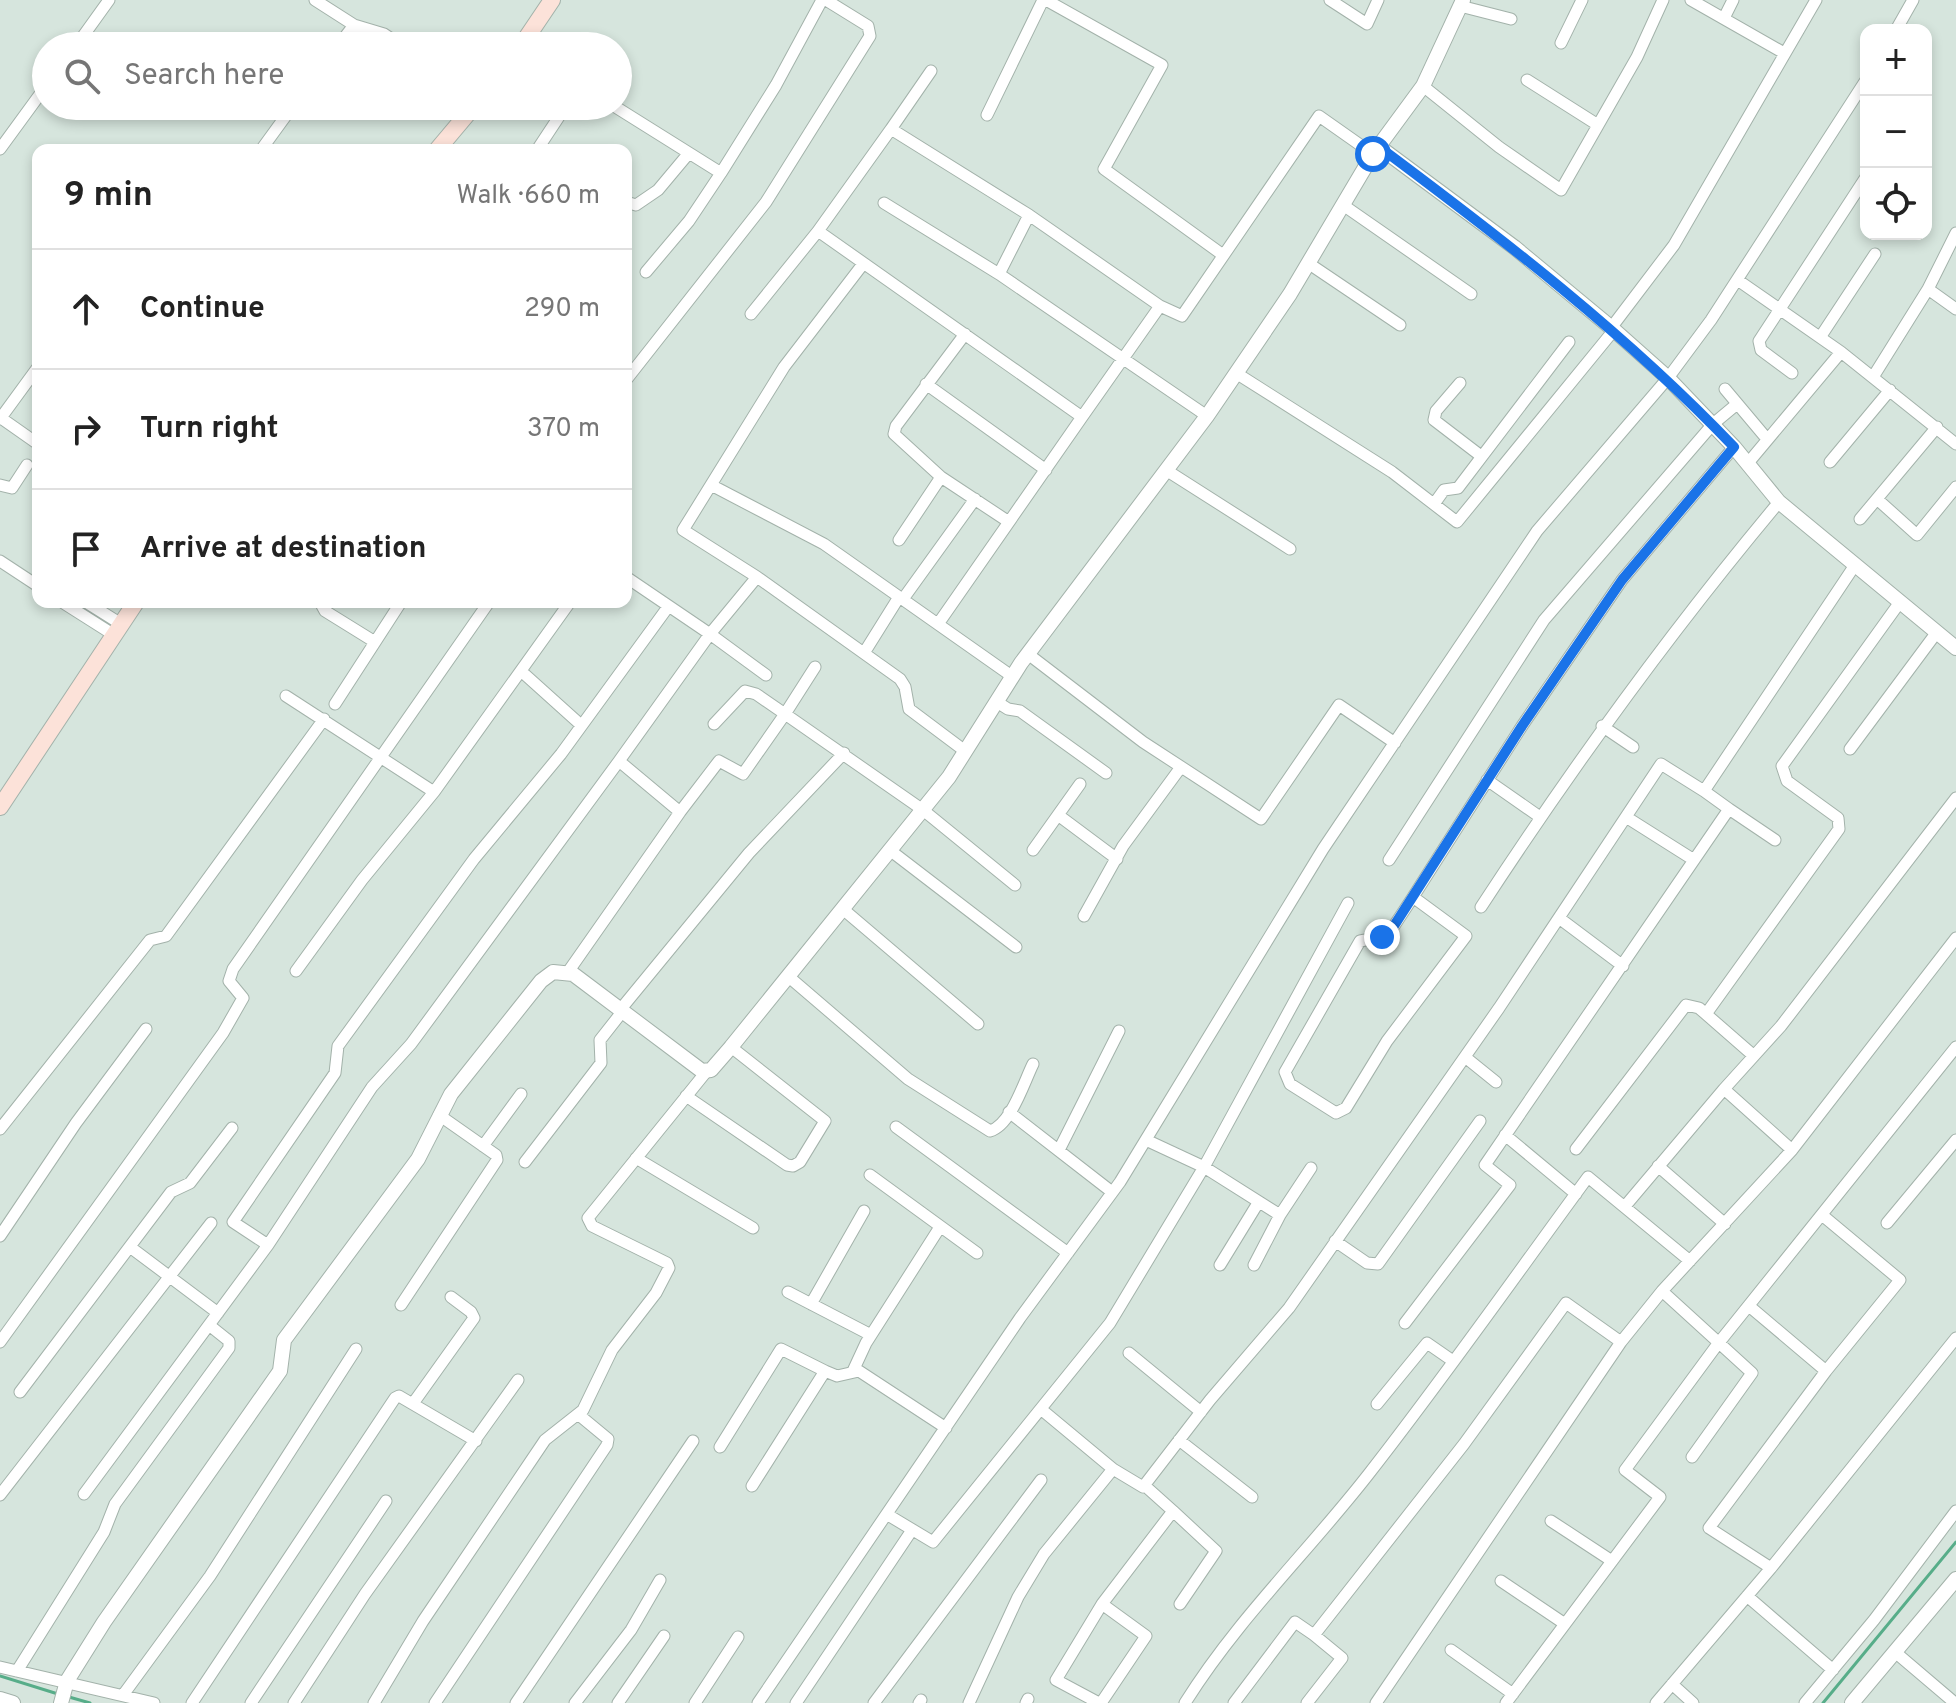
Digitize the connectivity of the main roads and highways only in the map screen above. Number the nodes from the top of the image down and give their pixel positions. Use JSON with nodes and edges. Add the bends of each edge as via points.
{"nodes":[{"id":1,"x":552,"y":0,"type":"edge"},
{"id":2,"x":532,"y":32,"type":"edge"},
{"id":3,"x":462,"y":120,"type":"edge"},
{"id":4,"x":442,"y":144,"type":"edge"},
{"id":5,"x":132,"y":608,"type":"edge"},
{"id":6,"x":0,"y":807,"type":"edge"}],
"edges":[{"from":1,"to":2,"type":"main road"},
{"from":3,"to":4,"type":"main road"},
{"from":5,"to":6,"type":"main road"}]}
